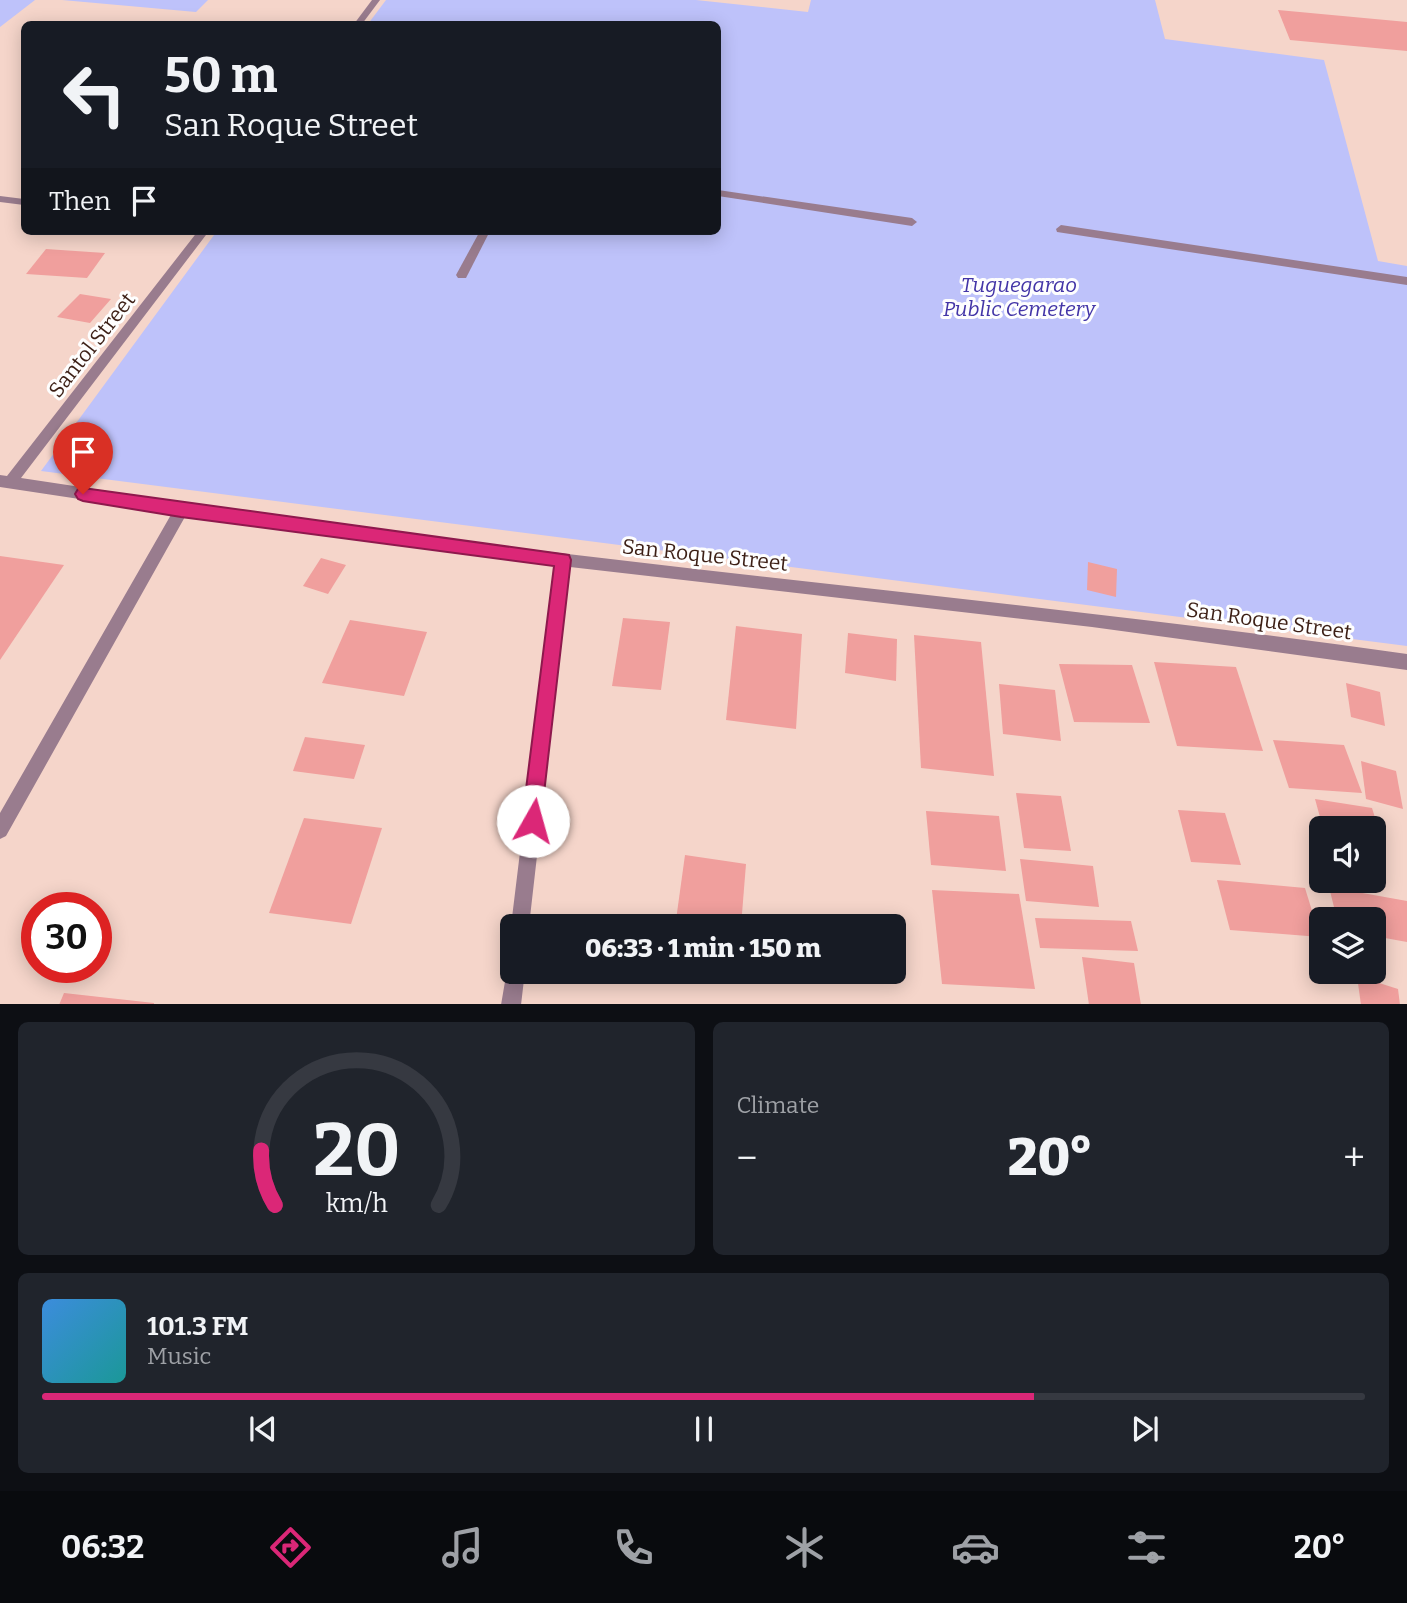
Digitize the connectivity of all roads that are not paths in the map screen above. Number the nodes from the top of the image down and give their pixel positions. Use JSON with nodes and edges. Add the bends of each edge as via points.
{"nodes":[{"id":1,"x":376,"y":0,"type":"edge"},
{"id":2,"x":360,"y":21,"type":"edge"},
{"id":3,"x":721,"y":193,"type":"edge"},
{"id":4,"x":0,"y":199,"type":"edge"},
{"id":5,"x":21,"y":202,"type":"edge"},
{"id":6,"x":912,"y":222,"type":"dead end"},
{"id":7,"x":1061,"y":229,"type":"dead end"},
{"id":8,"x":201,"y":235,"type":"edge"},
{"id":9,"x":483,"y":235,"type":"edge"},
{"id":10,"x":462,"y":275,"type":"dead end"},
{"id":11,"x":1407,"y":281,"type":"edge"},
{"id":12,"x":5,"y":482,"type":"edge"},
{"id":13,"x":181,"y":510,"type":"junction"},
{"id":14,"x":563,"y":560,"type":"junction"},
{"id":15,"x":1407,"y":662,"type":"edge"},
{"id":16,"x":0,"y":831,"type":"edge"},
{"id":17,"x":521,"y":914,"type":"edge"},
{"id":18,"x":513,"y":984,"type":"edge"},
{"id":19,"x":511,"y":1004,"type":"edge"}],
"edges":[{"from":1,"to":2,"type":"street"},
{"from":3,"to":6,"type":"street"},
{"from":4,"to":5,"type":"street"},
{"from":7,"to":11,"type":"street"},
{"from":8,"to":12,"type":"street","name":"Santol Street"},
{"from":9,"to":10,"type":"street"},
{"from":12,"to":13,"type":"street","name":"San Roque Street"},
{"from":13,"to":14,"type":"street","name":"San Roque Street"},
{"from":13,"to":16,"type":"street"},
{"from":14,"to":15,"type":"street","name":"San Roque Street","via":[[1131,624]]},
{"from":14,"to":17,"type":"street"},
{"from":18,"to":19,"type":"street"}]}
